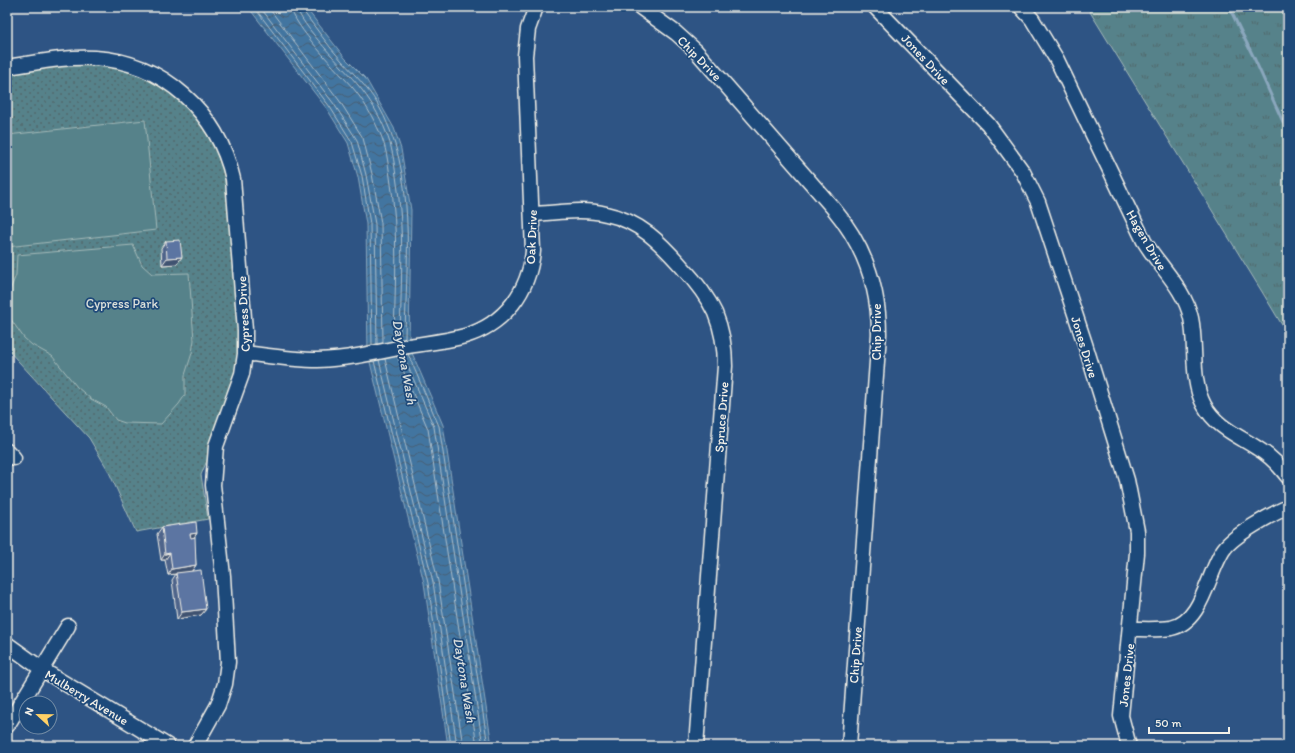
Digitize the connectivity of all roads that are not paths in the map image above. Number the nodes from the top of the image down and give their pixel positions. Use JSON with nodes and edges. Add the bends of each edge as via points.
{"nodes":[{"id":1,"x":536,"y":7,"type":"edge"},
{"id":2,"x":640,"y":7,"type":"edge"},
{"id":3,"x":875,"y":7,"type":"edge"},
{"id":4,"x":1021,"y":7,"type":"edge"},
{"id":5,"x":7,"y":67,"type":"edge"},
{"id":6,"x":533,"y":214,"type":"junction"},
{"id":7,"x":245,"y":353,"type":"junction"},
{"id":8,"x":1288,"y":477,"type":"edge"},
{"id":9,"x":1288,"y":507,"type":"edge"},
{"id":10,"x":68,"y":626,"type":"dead end"},
{"id":11,"x":1131,"y":629,"type":"junction"},
{"id":12,"x":7,"y":644,"type":"edge"},
{"id":13,"x":40,"y":669,"type":"junction"},
{"id":14,"x":7,"y":726,"type":"edge"},
{"id":15,"x":168,"y":746,"type":"edge"},
{"id":16,"x":195,"y":746,"type":"edge"},
{"id":17,"x":696,"y":746,"type":"edge"},
{"id":18,"x":849,"y":746,"type":"edge"},
{"id":19,"x":1129,"y":746,"type":"edge"}],
"edges":[{"from":1,"to":6,"type":"street","name":"Oak Drive","via":[[527,34],[525,56]]},
{"from":2,"to":18,"type":"street","name":"Chip Drive","via":[[696,51],[833,208],[851,232],[871,274],[879,334]]},
{"from":3,"to":11,"type":"street","name":"Jones Drive","via":[[988,124],[1023,172],[1038,202],[1085,344],[1128,487],[1137,531]]},
{"from":4,"to":8,"type":"street","name":"Hagen Drive","via":[[1039,30],[1056,60],[1144,241],[1183,298],[1191,318],[1196,378],[1204,404],[1226,430],[1259,449]]},
{"from":5,"to":7,"type":"street","name":"Cypress Drive","via":[[79,58],[117,61],[146,70],[166,81],[184,94],[200,111],[221,143],[233,179],[246,330]]},
{"from":6,"to":7,"type":"street","name":"Oak Drive","via":[[532,259],[523,289],[504,314],[478,331],[456,338],[338,358],[297,359]]},
{"from":6,"to":17,"type":"street","name":"Spruce Drive","via":[[596,212],[615,216],[641,228],[664,246],[699,287],[719,324],[725,366]]},
{"from":7,"to":16,"type":"street","name":"Cypress Drive","via":[[242,374],[220,433],[213,472],[228,652],[226,673],[218,705]]},
{"from":9,"to":11,"type":"street","via":[[1234,539],[1224,549],[1199,605],[1190,616],[1172,628]]},
{"from":10,"to":13,"type":"street"},
{"from":11,"to":19,"type":"street","name":"Jones Drive","via":[[1121,716]]},
{"from":12,"to":13,"type":"street","name":"Mulberry Avenue"},
{"from":13,"to":14,"type":"street"},
{"from":13,"to":15,"type":"street","name":"Mulberry Avenue"}]}
